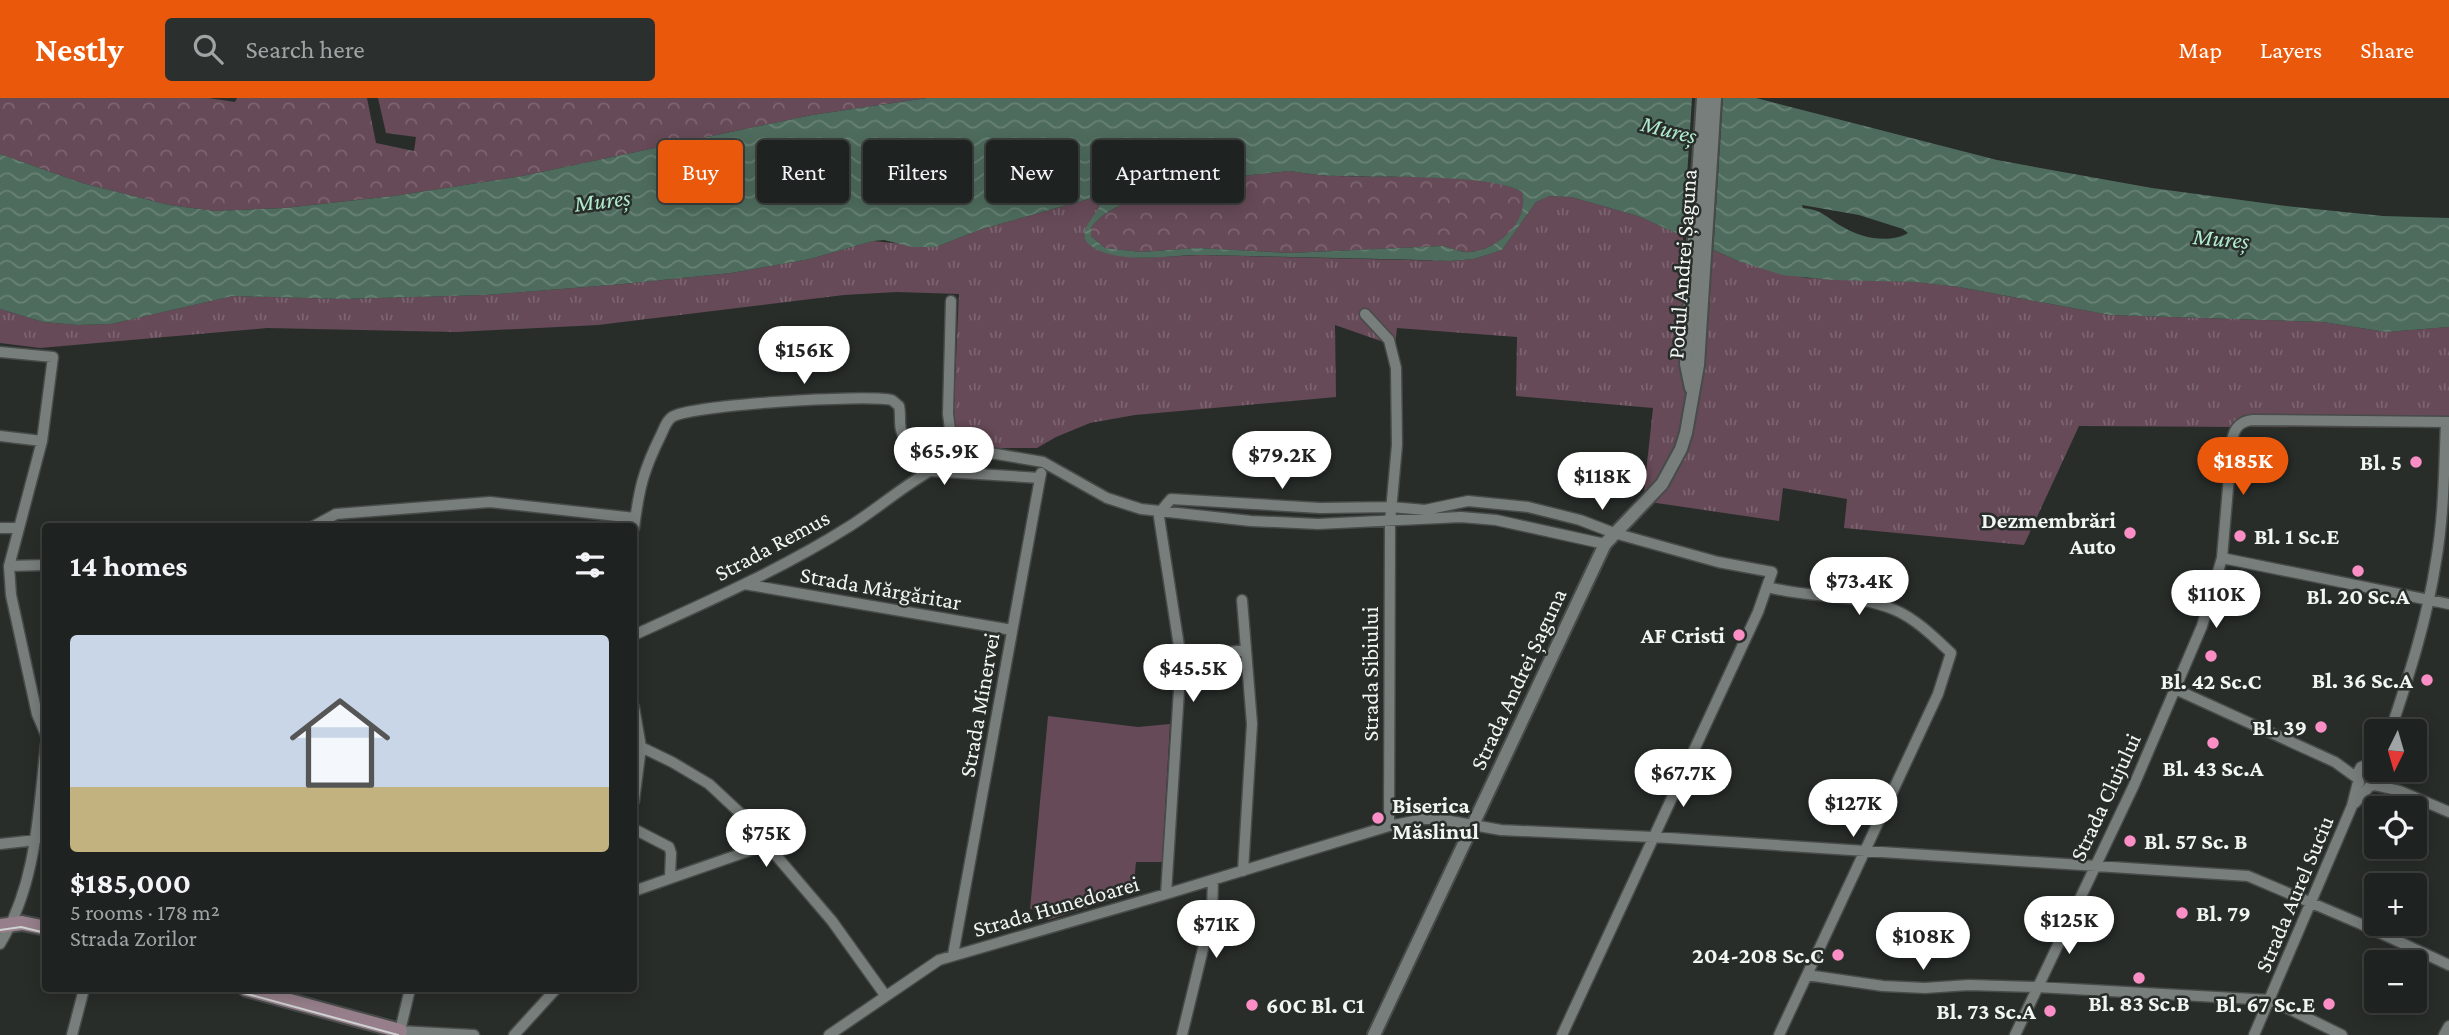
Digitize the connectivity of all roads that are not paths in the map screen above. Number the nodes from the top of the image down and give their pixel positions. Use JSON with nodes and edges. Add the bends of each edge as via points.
{"nodes":[{"id":1,"x":1703,"y":98,"type":"edge"},
{"id":2,"x":1714,"y":98,"type":"edge"},
{"id":3,"x":951,"y":301,"type":"dead end"},
{"id":4,"x":1365,"y":314,"type":"dead end"},
{"id":5,"x":0,"y":352,"type":"edge"},
{"id":6,"x":1692,"y":364,"type":"junction"},
{"id":7,"x":2447,"y":422,"type":"edge"},
{"id":8,"x":0,"y":436,"type":"edge"},
{"id":9,"x":42,"y":442,"type":"junction"},
{"id":10,"x":1043,"y":462,"type":"junction"},
{"id":11,"x":926,"y":473,"type":"junction"},
{"id":12,"x":1040,"y":478,"type":"junction"},
{"id":13,"x":1391,"y":506,"type":"junction"},
{"id":14,"x":1160,"y":512,"type":"junction"},
{"id":15,"x":1390,"y":522,"type":"junction"},
{"id":16,"x":324,"y":523,"type":"edge"},
{"id":17,"x":634,"y":523,"type":"edge"},
{"id":18,"x":0,"y":528,"type":"edge"},
{"id":19,"x":18,"y":528,"type":"junction"},
{"id":20,"x":1614,"y":533,"type":"junction"},
{"id":21,"x":1605,"y":544,"type":"junction"},
{"id":22,"x":2222,"y":558,"type":"junction"},
{"id":23,"x":42,"y":565,"type":"edge"},
{"id":24,"x":9,"y":566,"type":"junction"},
{"id":25,"x":744,"y":584,"type":"junction"},
{"id":26,"x":1768,"y":587,"type":"junction"},
{"id":27,"x":1242,"y":600,"type":"dead end"},
{"id":28,"x":2429,"y":600,"type":"junction"},
{"id":29,"x":2449,"y":604,"type":"edge"},
{"id":30,"x":1012,"y":630,"type":"junction"},
{"id":31,"x":637,"y":634,"type":"edge"},
{"id":32,"x":1245,"y":650,"type":"junction"},
{"id":33,"x":1181,"y":659,"type":"junction"},
{"id":34,"x":2175,"y":689,"type":"junction"},
{"id":35,"x":41,"y":714,"type":"edge"},
{"id":36,"x":2394,"y":719,"type":"edge"},
{"id":37,"x":637,"y":724,"type":"edge"},
{"id":38,"x":641,"y":747,"type":"junction"},
{"id":39,"x":2335,"y":762,"type":"junction"},
{"id":40,"x":2364,"y":767,"type":"edge"},
{"id":41,"x":2364,"y":775,"type":"edge"},
{"id":42,"x":637,"y":778,"type":"edge"},
{"id":43,"x":2357,"y":780,"type":"junction"},
{"id":44,"x":42,"y":781,"type":"edge"},
{"id":45,"x":2376,"y":782,"type":"edge"},
{"id":46,"x":2389,"y":782,"type":"edge"},
{"id":47,"x":2372,"y":786,"type":"junction"},
{"id":48,"x":2400,"y":791,"type":"junction"},
{"id":49,"x":2352,"y":806,"type":"junction"},
{"id":50,"x":2449,"y":812,"type":"edge"},
{"id":51,"x":1474,"y":825,"type":"junction"},
{"id":52,"x":1389,"y":826,"type":"junction"},
{"id":53,"x":637,"y":831,"type":"edge"},
{"id":54,"x":1653,"y":837,"type":"junction"},
{"id":55,"x":36,"y":840,"type":"junction"},
{"id":56,"x":0,"y":844,"type":"edge"},
{"id":57,"x":766,"y":845,"type":"junction"},
{"id":58,"x":1864,"y":852,"type":"junction"},
{"id":59,"x":2094,"y":864,"type":"junction"},
{"id":60,"x":1243,"y":871,"type":"junction"},
{"id":61,"x":670,"y":877,"type":"junction"},
{"id":62,"x":1213,"y":880,"type":"junction"},
{"id":63,"x":637,"y":890,"type":"edge"},
{"id":64,"x":1166,"y":894,"type":"junction"},
{"id":65,"x":2310,"y":902,"type":"junction"},
{"id":66,"x":6,"y":925,"type":"edge"},
{"id":67,"x":42,"y":928,"type":"edge"},
{"id":68,"x":0,"y":944,"type":"edge"},
{"id":69,"x":953,"y":955,"type":"junction"},
{"id":70,"x":2449,"y":965,"type":"edge"},
{"id":71,"x":1807,"y":975,"type":"junction"},
{"id":72,"x":2037,"y":987,"type":"junction"},
{"id":73,"x":83,"y":992,"type":"edge"},
{"id":74,"x":256,"y":992,"type":"edge"},
{"id":75,"x":409,"y":992,"type":"edge"},
{"id":76,"x":553,"y":992,"type":"edge"},
{"id":77,"x":885,"y":995,"type":"junction"},
{"id":78,"x":2271,"y":1000,"type":"junction"},
{"id":79,"x":2449,"y":1026,"type":"edge"},
{"id":80,"x":399,"y":1033,"type":"edge"},
{"id":81,"x":72,"y":1035,"type":"edge"},
{"id":82,"x":456,"y":1035,"type":"edge"},
{"id":83,"x":474,"y":1035,"type":"edge"},
{"id":84,"x":514,"y":1035,"type":"edge"},
{"id":85,"x":829,"y":1035,"type":"edge"},
{"id":86,"x":1182,"y":1035,"type":"edge"},
{"id":87,"x":1374,"y":1035,"type":"edge"},
{"id":88,"x":1562,"y":1035,"type":"edge"},
{"id":89,"x":1779,"y":1035,"type":"edge"},
{"id":90,"x":2015,"y":1035,"type":"edge"},
{"id":91,"x":2254,"y":1035,"type":"edge"},
{"id":92,"x":2342,"y":1035,"type":"edge"},
{"id":93,"x":2444,"y":1035,"type":"edge"}],
"edges":[{"from":1,"to":6,"type":"street","name":"Podul Andrei Șaguna"},
{"from":2,"to":6,"type":"street","name":"Podul Andrei Șaguna"},
{"from":3,"to":10,"type":"street","via":[[950,429],[973,450]]},
{"from":4,"to":13,"type":"street","name":"Strada Sibiului","via":[[1389,340],[1396,368],[1397,445]]},
{"from":5,"to":9,"type":"street","via":[[53,357]]},
{"from":6,"to":20,"type":"street","name":"Podul Andrei Șaguna","via":[[1686,433],[1669,474]]},
{"from":7,"to":22,"type":"street","name":"Strada Clujului","via":[[2253,420],[2239,425],[2233,436]]},
{"from":7,"to":28,"type":"street","via":[[2442,521]]},
{"from":8,"to":9,"type":"street"},
{"from":9,"to":19,"type":"street"},
{"from":10,"to":12,"type":"street","name":"Strada Minervei"},
{"from":10,"to":14,"type":"street","via":[[1107,498]]},
{"from":11,"to":12,"type":"street"},
{"from":11,"to":17,"type":"street","via":[[945,458],[946,447],[940,442],[908,440],[901,430],[899,406],[886,398],[680,413],[669,419],[640,481]]},
{"from":11,"to":25,"type":"street","name":"Strada Remus","via":[[850,526]]},
{"from":12,"to":30,"type":"street","name":"Strada Minervei"},
{"from":13,"to":14,"type":"street","via":[[1320,508],[1171,499]]},
{"from":13,"to":15,"type":"street","name":"Strada Sibiului"},
{"from":13,"to":20,"type":"street","via":[[1425,510],[1468,501],[1528,507]]},
{"from":14,"to":15,"type":"street","via":[[1318,524]]},
{"from":14,"to":33,"type":"street"},
{"from":15,"to":21,"type":"street","via":[[1461,517],[1496,520]]},
{"from":15,"to":52,"type":"street","name":"Strada Sibiului"},
{"from":16,"to":17,"type":"street","via":[[329,516],[345,513],[490,502]]},
{"from":18,"to":19,"type":"street"},
{"from":19,"to":24,"type":"street"},
{"from":20,"to":21,"type":"street","name":"Strada Andrei Șaguna"},
{"from":20,"to":26,"type":"street","via":[[1772,572]]},
{"from":21,"to":51,"type":"street","name":"Strada Andrei Șaguna"},
{"from":22,"to":28,"type":"street"},
{"from":22,"to":34,"type":"street","name":"Strada Clujului","via":[[2202,626]]},
{"from":23,"to":24,"type":"street"},
{"from":24,"to":35,"type":"street"},
{"from":25,"to":30,"type":"street","name":"Strada Mărgăritar"},
{"from":25,"to":31,"type":"street","name":"Strada Remus"},
{"from":26,"to":54,"type":"street"},
{"from":26,"to":58,"type":"street","via":[[1895,610],[1951,653],[1938,694]]},
{"from":27,"to":32,"type":"street"},
{"from":28,"to":29,"type":"street"},
{"from":28,"to":36,"type":"street"},
{"from":30,"to":69,"type":"street","name":"Strada Minervei"},
{"from":32,"to":33,"type":"street"},
{"from":32,"to":60,"type":"street","via":[[1252,724]]},
{"from":33,"to":64,"type":"street"},
{"from":34,"to":39,"type":"street"},
{"from":34,"to":59,"type":"street","name":"Strada Clujului"},
{"from":37,"to":38,"type":"street"},
{"from":38,"to":42,"type":"street"},
{"from":38,"to":57,"type":"street","via":[[709,784]]},
{"from":39,"to":40,"type":"street"},
{"from":39,"to":43,"type":"street"},
{"from":41,"to":43,"type":"street","name":"Strada Aurel Suciu"},
{"from":43,"to":47,"type":"street"},
{"from":43,"to":49,"type":"street","name":"Strada Aurel Suciu"},
{"from":44,"to":55,"type":"street"},
{"from":45,"to":47,"type":"street"},
{"from":46,"to":48,"type":"street"},
{"from":47,"to":48,"type":"street"},
{"from":47,"to":49,"type":"street","name":"Strada Aurel Suciu"},
{"from":48,"to":50,"type":"street"},
{"from":49,"to":65,"type":"street","name":"Strada Aurel Suciu"},
{"from":51,"to":52,"type":"street","name":"Strada Hunedoarei","via":[[1432,819]]},
{"from":51,"to":54,"type":"street","name":"Strada Hunedoarei"},
{"from":51,"to":87,"type":"street","name":"Strada Andrei Șaguna"},
{"from":52,"to":60,"type":"street","name":"Strada Hunedoarei"},
{"from":53,"to":61,"type":"street","via":[[669,847]]},
{"from":54,"to":58,"type":"street","name":"Strada Hunedoarei"},
{"from":54,"to":88,"type":"street"},
{"from":55,"to":56,"type":"street"},
{"from":55,"to":66,"type":"street","via":[[25,887]]},
{"from":57,"to":61,"type":"street"},
{"from":57,"to":77,"type":"street","via":[[832,921]]},
{"from":58,"to":59,"type":"street","name":"Strada Hunedoarei"},
{"from":58,"to":71,"type":"street"},
{"from":59,"to":65,"type":"street","name":"Strada Hunedoarei","via":[[2248,876]]},
{"from":59,"to":72,"type":"street","name":"Strada Clujului"},
{"from":60,"to":62,"type":"street","name":"Strada Hunedoarei"},
{"from":61,"to":63,"type":"street"},
{"from":62,"to":64,"type":"street","name":"Strada Hunedoarei"},
{"from":62,"to":86,"type":"street","via":[[1212,912]]},
{"from":64,"to":69,"type":"street","name":"Strada Hunedoarei"},
{"from":65,"to":70,"type":"street","name":"Strada Hunedoarei"},
{"from":65,"to":78,"type":"street","name":"Strada Aurel Suciu"},
{"from":66,"to":67,"type":"main road"},
{"from":66,"to":68,"type":"street"},
{"from":69,"to":77,"type":"street","name":"Strada Hunedoarei","via":[[933,962]]},
{"from":71,"to":72,"type":"street","via":[[1883,986]]},
{"from":71,"to":89,"type":"street"},
{"from":72,"to":78,"type":"street"},
{"from":72,"to":90,"type":"street","name":"Strada Clujului"},
{"from":73,"to":81,"type":"street"},
{"from":74,"to":80,"type":"main road"},
{"from":75,"to":80,"type":"street"},
{"from":76,"to":84,"type":"street"},
{"from":77,"to":85,"type":"street","name":"Strada Hunedoarei"},
{"from":78,"to":91,"type":"street","name":"Strada Aurel Suciu"},
{"from":78,"to":92,"type":"street"},
{"from":79,"to":93,"type":"street"},
{"from":80,"to":82,"type":"street"},
{"from":82,"to":83,"type":"street"}]}
